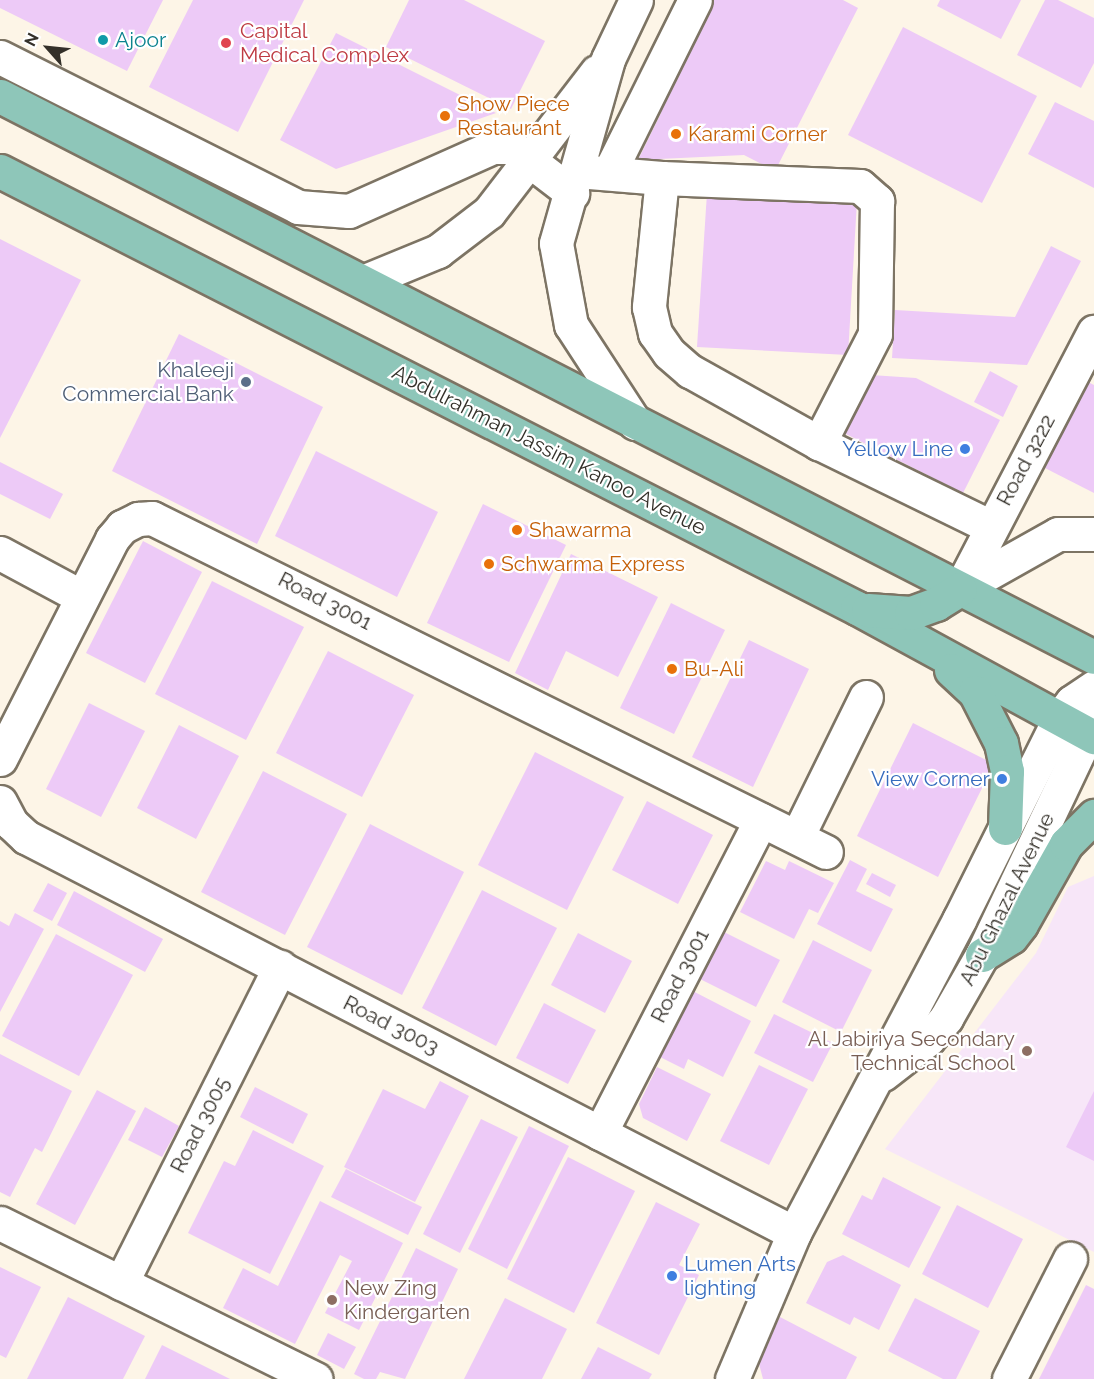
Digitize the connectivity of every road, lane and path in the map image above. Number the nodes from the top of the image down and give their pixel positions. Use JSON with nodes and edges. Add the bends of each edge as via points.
{"nodes":[{"id":1,"x":636,"y":0,"type":"edge"},
{"id":2,"x":695,"y":0,"type":"edge"},
{"id":3,"x":0,"y":57,"type":"edge"},
{"id":4,"x":608,"y":59,"type":"junction"},
{"id":5,"x":0,"y":96,"type":"edge"},
{"id":6,"x":531,"y":160,"type":"junction"},
{"id":7,"x":0,"y":171,"type":"edge"},
{"id":8,"x":225,"y":172,"type":"junction"},
{"id":9,"x":662,"y":178,"type":"junction"},
{"id":10,"x":586,"y":179,"type":"junction"},
{"id":11,"x":237,"y":218,"type":"junction"},
{"id":12,"x":365,"y":281,"type":"junction"},
{"id":13,"x":1094,"y":332,"type":"edge"},
{"id":14,"x":635,"y":423,"type":"junction"},
{"id":15,"x":819,"y":443,"type":"junction"},
{"id":16,"x":991,"y":527,"type":"junction"},
{"id":17,"x":1089,"y":542,"type":"edge"},
{"id":18,"x":0,"y":553,"type":"edge"},
{"id":19,"x":960,"y":589,"type":"junction"},
{"id":20,"x":82,"y":597,"type":"junction"},
{"id":21,"x":857,"y":608,"type":"junction"},
{"id":22,"x":927,"y":649,"type":"junction"},
{"id":23,"x":1083,"y":652,"type":"edge"},
{"id":24,"x":1091,"y":689,"type":"edge"},
{"id":25,"x":866,"y":697,"type":"dead end"},
{"id":26,"x":1080,"y":730,"type":"edge"},
{"id":27,"x":0,"y":759,"type":"edge"},
{"id":28,"x":0,"y":802,"type":"edge"},
{"id":29,"x":1094,"y":816,"type":"edge"},
{"id":30,"x":761,"y":820,"type":"junction"},
{"id":31,"x":1005,"y":828,"type":"junction"},
{"id":32,"x":797,"y":837,"type":"junction"},
{"id":33,"x":826,"y":852,"type":"dead end"},
{"id":34,"x":982,"y":955,"type":"junction"},
{"id":35,"x":280,"y":968,"type":"junction"},
{"id":36,"x":875,"y":1081,"type":"junction"},
{"id":37,"x":600,"y":1133,"type":"junction"},
{"id":38,"x":0,"y":1223,"type":"edge"},
{"id":39,"x":794,"y":1233,"type":"junction"},
{"id":40,"x":1070,"y":1259,"type":"dead end"},
{"id":41,"x":121,"y":1283,"type":"junction"},
{"id":42,"x":315,"y":1379,"type":"edge"},
{"id":43,"x":732,"y":1379,"type":"edge"},
{"id":44,"x":1009,"y":1379,"type":"edge"}],
"edges":[{"from":1,"to":4,"type":"street"},
{"from":2,"to":10,"type":"street"},
{"from":3,"to":8,"type":"street"},
{"from":4,"to":6,"type":"street"},
{"from":4,"to":10,"type":"street"},
{"from":5,"to":11,"type":"main road"},
{"from":6,"to":8,"type":"street","via":[[512,147],[493,147],[350,211],[298,207]]},
{"from":6,"to":10,"type":"street"},
{"from":6,"to":12,"type":"street","via":[[489,212],[438,251]]},
{"from":7,"to":21,"type":"main road","name":"Abdulrahman Jassim Kanoo Avenue"},
{"from":8,"to":11,"type":"street"},
{"from":9,"to":10,"type":"street"},
{"from":9,"to":15,"type":"street","via":[[649,307],[654,333],[669,353],[690,370]]},
{"from":9,"to":15,"type":"street","via":[[860,186],[877,201],[874,334]]},
{"from":10,"to":14,"type":"street","via":[[556,243],[571,325]]},
{"from":11,"to":12,"type":"main road"},
{"from":12,"to":14,"type":"main road"},
{"from":13,"to":16,"type":"street","name":"Road 3222"},
{"from":14,"to":19,"type":"main road"},
{"from":15,"to":16,"type":"street"},
{"from":16,"to":19,"type":"street","name":"Road 3222"},
{"from":17,"to":19,"type":"street","via":[[1058,534]]},
{"from":18,"to":20,"type":"street"},
{"from":19,"to":21,"type":"main road","via":[[911,613],[884,614]]},
{"from":19,"to":23,"type":"main road"},
{"from":20,"to":27,"type":"street","name":"Road 3001"},
{"from":20,"to":30,"type":"street","name":"Road 3001","via":[[122,527],[138,519],[170,523]]},
{"from":21,"to":22,"type":"main road","name":"Abdulrahman Jassim Kanoo Avenue"},
{"from":22,"to":26,"type":"main road","name":"Abdulrahman Jassim Kanoo Avenue"},
{"from":22,"to":31,"type":"main road","via":[[975,692],[990,717],[1007,771]]},
{"from":23,"to":24,"type":"street","name":"Abu Ghazal Avenue"},
{"from":24,"to":26,"type":"street","name":"Abu Ghazal Avenue"},
{"from":25,"to":32,"type":"street"},
{"from":26,"to":31,"type":"street","name":"Abu Ghazal Avenue"},
{"from":26,"to":34,"type":"street","name":"Abu Ghazal Avenue"},
{"from":28,"to":35,"type":"street","name":"Road 3003","via":[[11,823],[26,837]]},
{"from":29,"to":34,"type":"main road","via":[[1066,844],[1022,924],[1011,937]]},
{"from":30,"to":32,"type":"street","name":"Road 3001"},
{"from":30,"to":37,"type":"street","name":"Road 3001"},
{"from":31,"to":36,"type":"street","name":"Abu Ghazal Avenue"},
{"from":32,"to":33,"type":"street","name":"Road 3001"},
{"from":34,"to":36,"type":"street","name":"Abu Ghazal Avenue","via":[[946,1017],[928,1039]]},
{"from":35,"to":37,"type":"street","name":"Road 3003"},
{"from":35,"to":41,"type":"street","name":"Road 3005"},
{"from":36,"to":39,"type":"street","name":"Abu Ghazal Avenue"},
{"from":37,"to":39,"type":"street","name":"Road 3003"},
{"from":38,"to":41,"type":"street"},
{"from":39,"to":43,"type":"street","name":"Abu Ghazal Avenue"},
{"from":40,"to":44,"type":"street"},
{"from":41,"to":42,"type":"street"}]}
